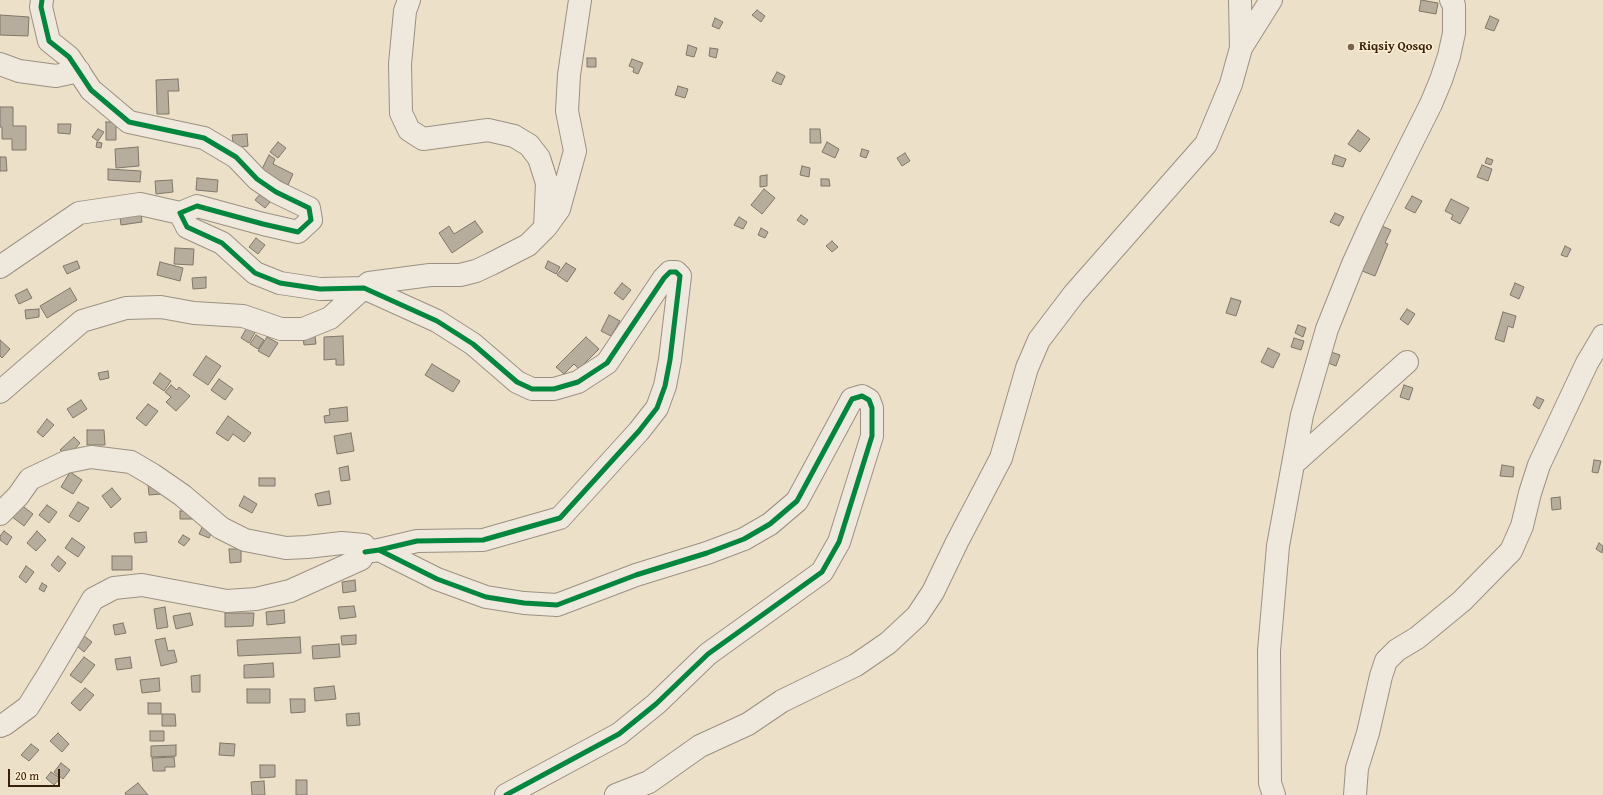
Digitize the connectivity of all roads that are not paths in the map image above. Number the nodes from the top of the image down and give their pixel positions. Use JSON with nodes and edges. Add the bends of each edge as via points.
{"nodes":[{"id":1,"x":42,"y":0,"type":"edge"},
{"id":2,"x":409,"y":0,"type":"edge"},
{"id":3,"x":580,"y":0,"type":"edge"},
{"id":4,"x":1240,"y":0,"type":"edge"},
{"id":5,"x":1271,"y":0,"type":"edge"},
{"id":6,"x":1451,"y":0,"type":"edge"},
{"id":7,"x":1241,"y":48,"type":"junction"},
{"id":8,"x":0,"y":64,"type":"edge"},
{"id":9,"x":79,"y":71,"type":"junction"},
{"id":10,"x":180,"y":213,"type":"junction"},
{"id":11,"x":545,"y":228,"type":"junction"},
{"id":12,"x":0,"y":267,"type":"edge"},
{"id":13,"x":364,"y":288,"type":"junction"},
{"id":14,"x":1603,"y":336,"type":"edge"},
{"id":15,"x":1407,"y":362,"type":"dead end"},
{"id":16,"x":0,"y":392,"type":"edge"},
{"id":17,"x":1293,"y":464,"type":"junction"},
{"id":18,"x":0,"y":514,"type":"edge"},
{"id":19,"x":372,"y":551,"type":"junction"},
{"id":20,"x":0,"y":726,"type":"edge"},
{"id":21,"x":506,"y":795,"type":"edge"},
{"id":22,"x":616,"y":795,"type":"edge"},
{"id":23,"x":1274,"y":795,"type":"edge"},
{"id":24,"x":1355,"y":795,"type":"edge"}],
"edges":[{"from":1,"to":9,"type":"street","via":[[41,7],[49,41],[69,57]]},
{"from":2,"to":11,"type":"street","via":[[405,11],[400,90],[401,113],[409,130],[423,139],[488,130],[514,136],[529,145],[539,158],[547,184]]},
{"from":3,"to":11,"type":"street","via":[[568,75],[567,111],[575,151],[559,209]]},
{"from":4,"to":7,"type":"street"},
{"from":5,"to":7,"type":"street"},
{"from":6,"to":17,"type":"street","via":[[1454,5],[1454,33],[1441,80],[1432,104],[1373,220],[1327,329],[1302,415]]},
{"from":7,"to":22,"type":"street","via":[[1231,84],[1206,144],[1074,294],[1039,340],[1001,458],[933,592],[917,616],[888,643],[856,665],[782,701],[748,724],[700,746],[649,782]]},
{"from":8,"to":9,"type":"street","via":[[19,71],[56,76]]},
{"from":9,"to":10,"type":"street","via":[[91,90],[129,122],[204,138],[236,158],[276,192],[309,208],[311,220],[298,232],[197,206]]},
{"from":10,"to":12,"type":"street","via":[[140,204],[79,213]]},
{"from":10,"to":13,"type":"street","via":[[186,227],[222,243],[255,273],[280,282],[320,289]]},
{"from":11,"to":13,"type":"street","via":[[528,245],[476,270],[460,274],[376,282]]},
{"from":13,"to":16,"type":"street","via":[[330,318],[303,329],[281,329],[243,316],[194,313],[162,307],[126,308],[82,321]]},
{"from":13,"to":19,"type":"street","via":[[437,321],[473,344],[517,382],[532,388],[554,389],[578,382],[607,364],[664,278],[670,272],[676,272],[680,276],[670,360],[657,408],[560,518],[483,540],[417,541]]},
{"from":14,"to":24,"type":"street","via":[[1587,363],[1539,465],[1522,526],[1511,551],[1462,601],[1386,661],[1357,768]]},
{"from":15,"to":17,"type":"street"},
{"from":17,"to":23,"type":"street","via":[[1278,546],[1269,650],[1270,783]]},
{"from":18,"to":19,"type":"street","via":[[30,480],[66,462],[91,457],[131,462],[182,495],[221,528],[245,540],[286,548],[342,543],[364,545]]},
{"from":19,"to":20,"type":"street","via":[[361,559],[290,591],[256,599],[227,601],[142,585],[114,588],[93,599],[28,706]]},
{"from":19,"to":21,"type":"street","via":[[486,597],[557,605],[636,574],[744,539],[770,524],[797,501],[852,399],[862,396],[869,400],[872,408],[872,436],[839,542],[822,572],[708,654],[656,704],[619,734]]}]}
